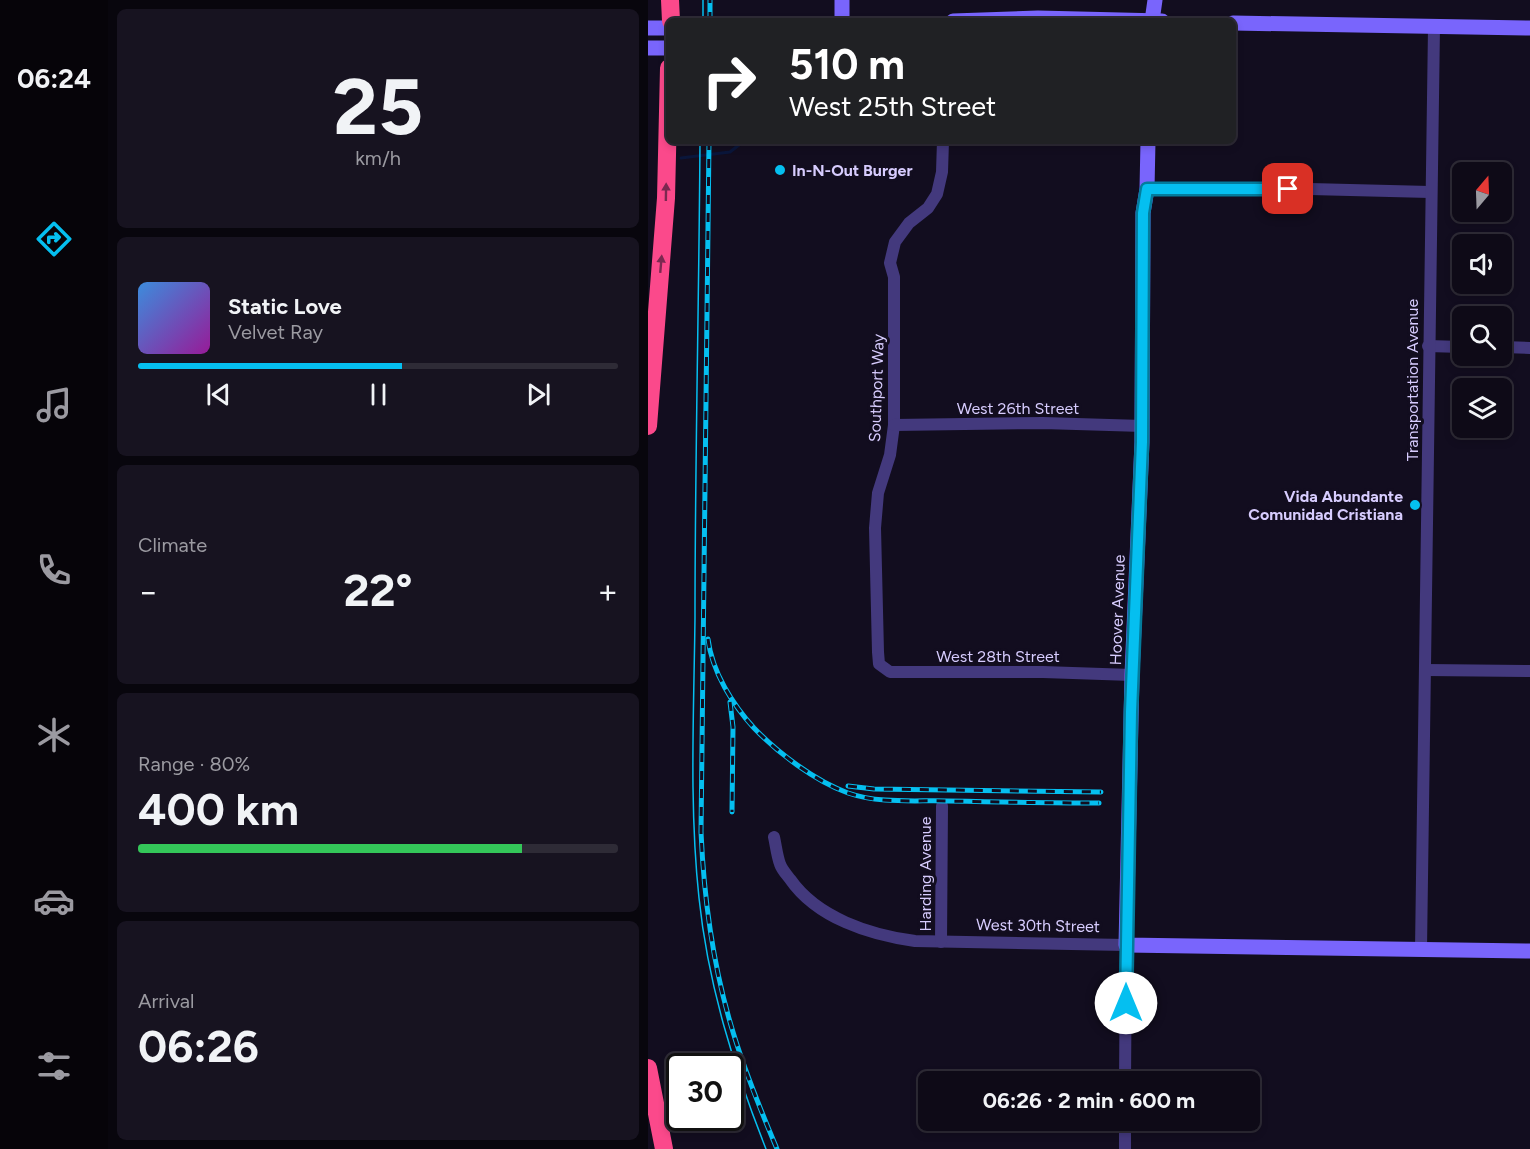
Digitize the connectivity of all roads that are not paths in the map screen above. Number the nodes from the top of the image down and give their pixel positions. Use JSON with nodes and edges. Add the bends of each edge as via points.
{"nodes":[{"id":1,"x":670,"y":0,"type":"edge"},
{"id":2,"x":842,"y":0,"type":"edge"},
{"id":3,"x":1155,"y":0,"type":"edge"},
{"id":4,"x":671,"y":18,"type":"edge"},
{"id":5,"x":842,"y":18,"type":"edge"},
{"id":6,"x":1152,"y":18,"type":"edge"},
{"id":7,"x":1236,"y":23,"type":"edge"},
{"id":8,"x":1434,"y":27,"type":"junction"},
{"id":9,"x":648,"y":28,"type":"edge"},
{"id":10,"x":666,"y":28,"type":"edge"},
{"id":11,"x":1530,"y":28,"type":"edge"},
{"id":12,"x":648,"y":48,"type":"edge"},
{"id":13,"x":666,"y":48,"type":"edge"},
{"id":14,"x":667,"y":144,"type":"edge"},
{"id":15,"x":943,"y":144,"type":"edge"},
{"id":16,"x":1148,"y":144,"type":"edge"},
{"id":17,"x":1147,"y":189,"type":"junction"},
{"id":18,"x":1431,"y":192,"type":"junction"},
{"id":19,"x":1428,"y":346,"type":"junction"},
{"id":20,"x":1452,"y":347,"type":"edge"},
{"id":21,"x":1512,"y":347,"type":"edge"},
{"id":22,"x":1530,"y":348,"type":"edge"},
{"id":23,"x":894,"y":425,"type":"junction"},
{"id":24,"x":648,"y":426,"type":"edge"},
{"id":25,"x":1143,"y":426,"type":"junction"},
{"id":26,"x":878,"y":652,"type":"joint"},
{"id":27,"x":1425,"y":670,"type":"junction"},
{"id":28,"x":1530,"y":671,"type":"edge"},
{"id":29,"x":1132,"y":675,"type":"junction"},
{"id":30,"x":942,"y":806,"type":"dead end"},
{"id":31,"x":774,"y":837,"type":"dead end"},
{"id":32,"x":941,"y":942,"type":"junction"},
{"id":33,"x":1126,"y":945,"type":"junction"},
{"id":34,"x":1421,"y":950,"type":"junction"},
{"id":35,"x":1530,"y":951,"type":"edge"},
{"id":36,"x":648,"y":1068,"type":"edge"},
{"id":37,"x":1125,"y":1071,"type":"edge"},
{"id":38,"x":1125,"y":1131,"type":"edge"},
{"id":39,"x":664,"y":1149,"type":"edge"},
{"id":40,"x":1125,"y":1149,"type":"edge"}],
"edges":[{"from":1,"to":4,"type":"highway"},
{"from":2,"to":5,"type":"street"},
{"from":3,"to":6,"type":"street"},
{"from":7,"to":8,"type":"street"},
{"from":8,"to":11,"type":"street"},
{"from":8,"to":18,"type":"street","name":"Transportation Avenue"},
{"from":9,"to":10,"type":"street"},
{"from":12,"to":13,"type":"street"},
{"from":24,"to":14,"type":"highway","one_way":true},
{"from":15,"to":23,"type":"street","name":"Southport Way","via":[[937,194],[895,242],[890,263],[894,277]]},
{"from":16,"to":17,"type":"street","name":"Hoover Avenue"},
{"from":17,"to":18,"type":"street"},
{"from":17,"to":25,"type":"street","name":"Hoover Avenue","via":[[1143,213]]},
{"from":18,"to":19,"type":"street","name":"Transportation Avenue"},
{"from":19,"to":20,"type":"street"},
{"from":19,"to":27,"type":"street","name":"Transportation Avenue"},
{"from":21,"to":22,"type":"street"},
{"from":23,"to":25,"type":"street","name":"West 26th Street"},
{"from":23,"to":26,"type":"street","name":"Southport Way","via":[[878,493]]},
{"from":25,"to":29,"type":"street","name":"Hoover Avenue"},
{"from":26,"to":29,"type":"street","name":"West 28th Street","via":[[879,664],[890,672]]},
{"from":27,"to":28,"type":"street"},
{"from":27,"to":34,"type":"street","name":"Transportation Avenue"},
{"from":29,"to":33,"type":"street","name":"Hoover Avenue"},
{"from":30,"to":32,"type":"street","name":"Harding Avenue"},
{"from":31,"to":32,"type":"street","name":"West 30th Street","via":[[780,865],[794,886],[834,916],[889,938]]},
{"from":32,"to":33,"type":"street","name":"West 30th Street"},
{"from":33,"to":34,"type":"street","name":"West 30th Street"},
{"from":33,"to":37,"type":"street","name":"Hoover Avenue"},
{"from":34,"to":35,"type":"street","name":"West 30th Street"},
{"from":36,"to":39,"type":"highway"},
{"from":38,"to":40,"type":"street"}]}
